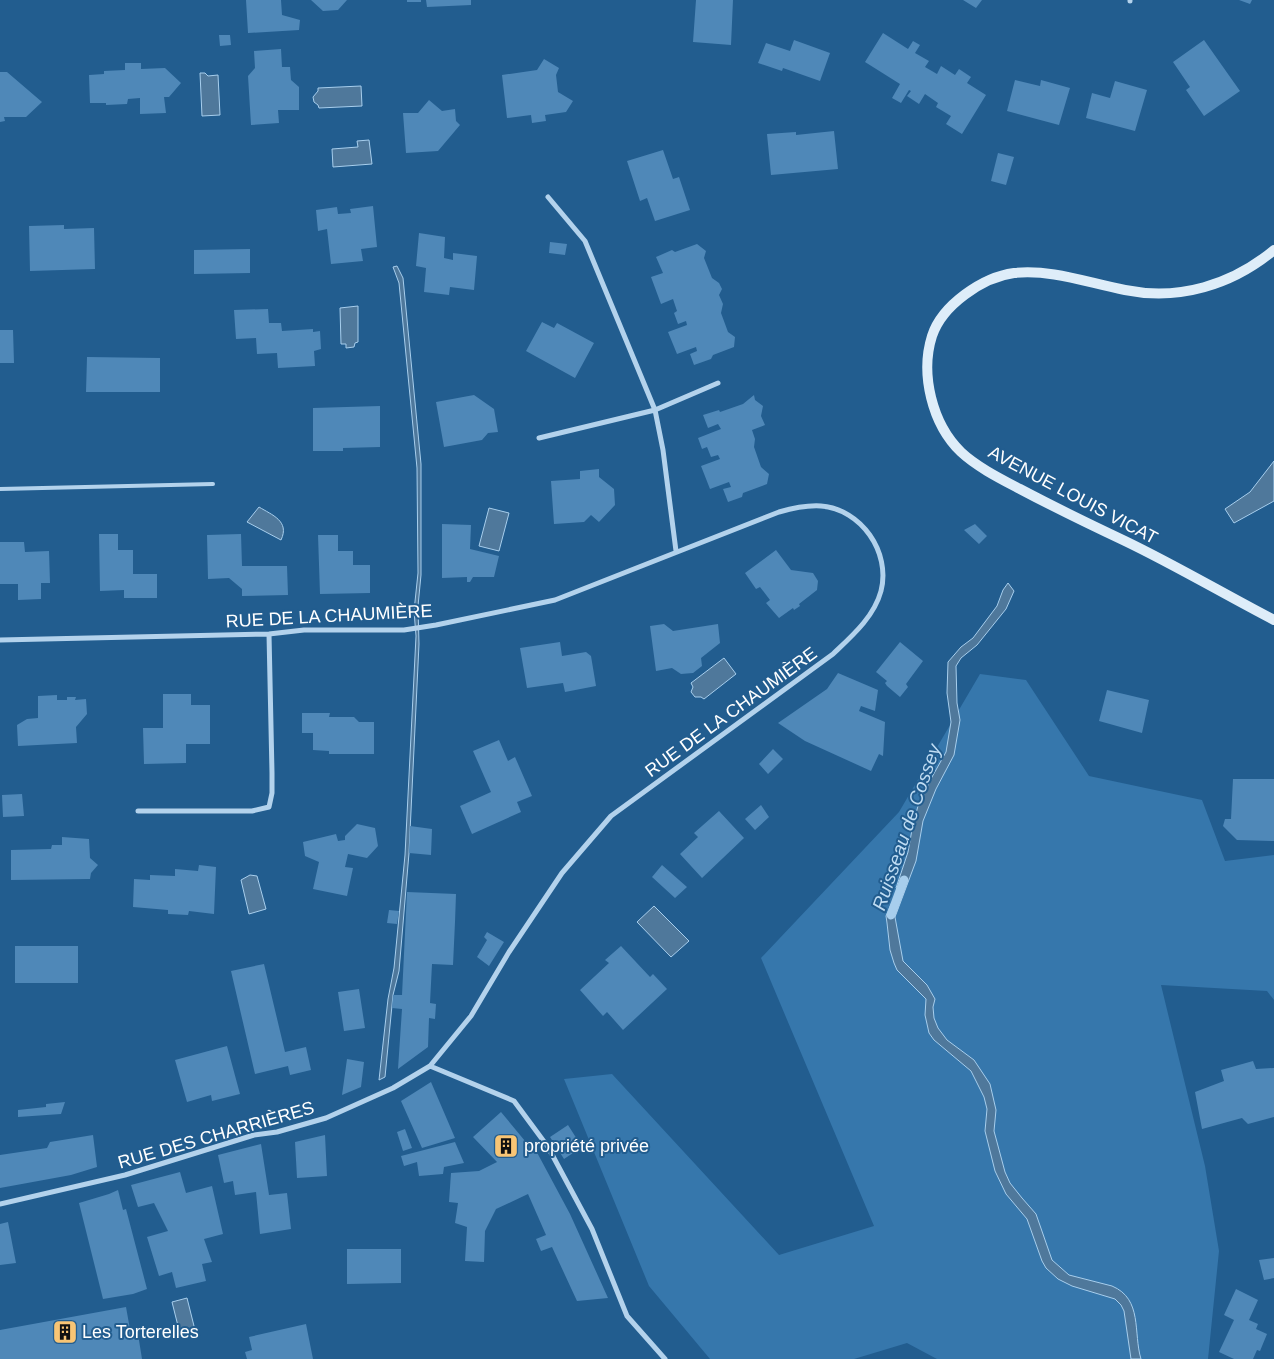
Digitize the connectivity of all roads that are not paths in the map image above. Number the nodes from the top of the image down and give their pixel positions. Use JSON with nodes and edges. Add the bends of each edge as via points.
{"nodes":[{"id":1,"x":548,"y":197,"type":"dead end"},
{"id":2,"x":1274,"y":250,"type":"edge"},
{"id":3,"x":718,"y":383,"type":"dead end"},
{"id":4,"x":655,"y":410,"type":"junction"},
{"id":5,"x":539,"y":438,"type":"dead end"},
{"id":6,"x":213,"y":484,"type":"dead end"},
{"id":7,"x":0,"y":489,"type":"edge"},
{"id":8,"x":676,"y":551,"type":"junction"},
{"id":9,"x":1274,"y":620,"type":"edge"},
{"id":10,"x":269,"y":634,"type":"junction"},
{"id":11,"x":0,"y":640,"type":"edge"},
{"id":12,"x":138,"y":811,"type":"dead end"},
{"id":13,"x":430,"y":1066,"type":"junction"},
{"id":14,"x":0,"y":1204,"type":"edge"},
{"id":15,"x":665,"y":1359,"type":"edge"}],
"edges":[{"from":1,"to":4,"type":"street","via":[[585,241]]},
{"from":2,"to":9,"type":"main road","name":"AVENUE LOUIS VICAT","via":[[1236,276],[1189,292],[1127,291],[1042,272],[1013,273],[988,281],[964,295],[947,311],[934,331],[928,350],[926,375],[937,420],[961,452],[995,476]]},
{"from":3,"to":4,"type":"street"},
{"from":4,"to":5,"type":"street"},
{"from":4,"to":8,"type":"street"},
{"from":6,"to":7,"type":"lane"},
{"from":8,"to":10,"type":"street","name":"RUE DE LA CHAUMIÈRE","via":[[555,600],[436,626]]},
{"from":8,"to":13,"type":"street","name":"RUE DE LA CHAUMIÈRE","via":[[780,512],[802,506],[822,506],[841,511],[858,521],[870,534],[879,550],[883,572],[881,591],[873,610],[833,654],[611,816],[562,873],[471,1016]]},
{"from":10,"to":11,"type":"street","name":"RUE DE LA CHAUMIÈRE"},
{"from":10,"to":12,"type":"street","via":[[272,793],[268,807],[252,811]]},
{"from":13,"to":14,"type":"street","name":"RUE DES CHARRIÈRES","via":[[392,1088],[326,1118],[254,1135],[125,1175]]},
{"from":13,"to":15,"type":"street","via":[[514,1101],[548,1147],[592,1229],[627,1316]]}]}
